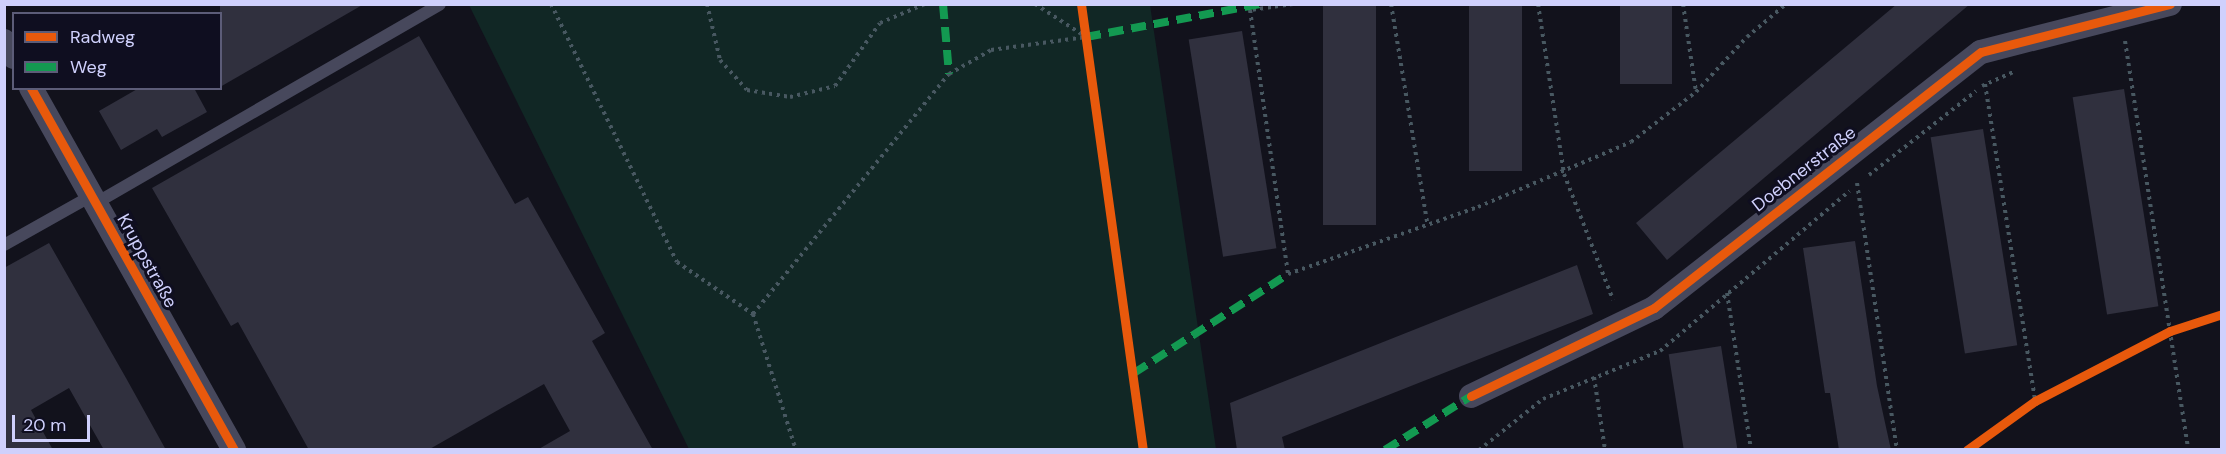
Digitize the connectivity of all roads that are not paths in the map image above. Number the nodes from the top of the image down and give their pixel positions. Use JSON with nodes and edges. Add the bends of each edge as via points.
{"nodes":[{"id":1,"x":440,"y":4,"type":"edge"},
{"id":2,"x":2170,"y":4,"type":"edge"},
{"id":3,"x":4,"y":41,"type":"edge"},
{"id":4,"x":12,"y":54,"type":"edge"},
{"id":5,"x":32,"y":90,"type":"edge"},
{"id":6,"x":93,"y":200,"type":"junction"},
{"id":7,"x":4,"y":245,"type":"edge"},
{"id":8,"x":1471,"y":396,"type":"dead end"},
{"id":9,"x":234,"y":450,"type":"edge"}],
"edges":[{"from":1,"to":6,"type":"lane"},
{"from":2,"to":8,"type":"street","name":"Doebnerstraße","via":[[1981,52],[1654,308]]},
{"from":3,"to":4,"type":"street"},
{"from":5,"to":6,"type":"street","name":"Kruppstraße"},
{"from":6,"to":7,"type":"lane"},
{"from":6,"to":9,"type":"street","name":"Kruppstraße"}]}
